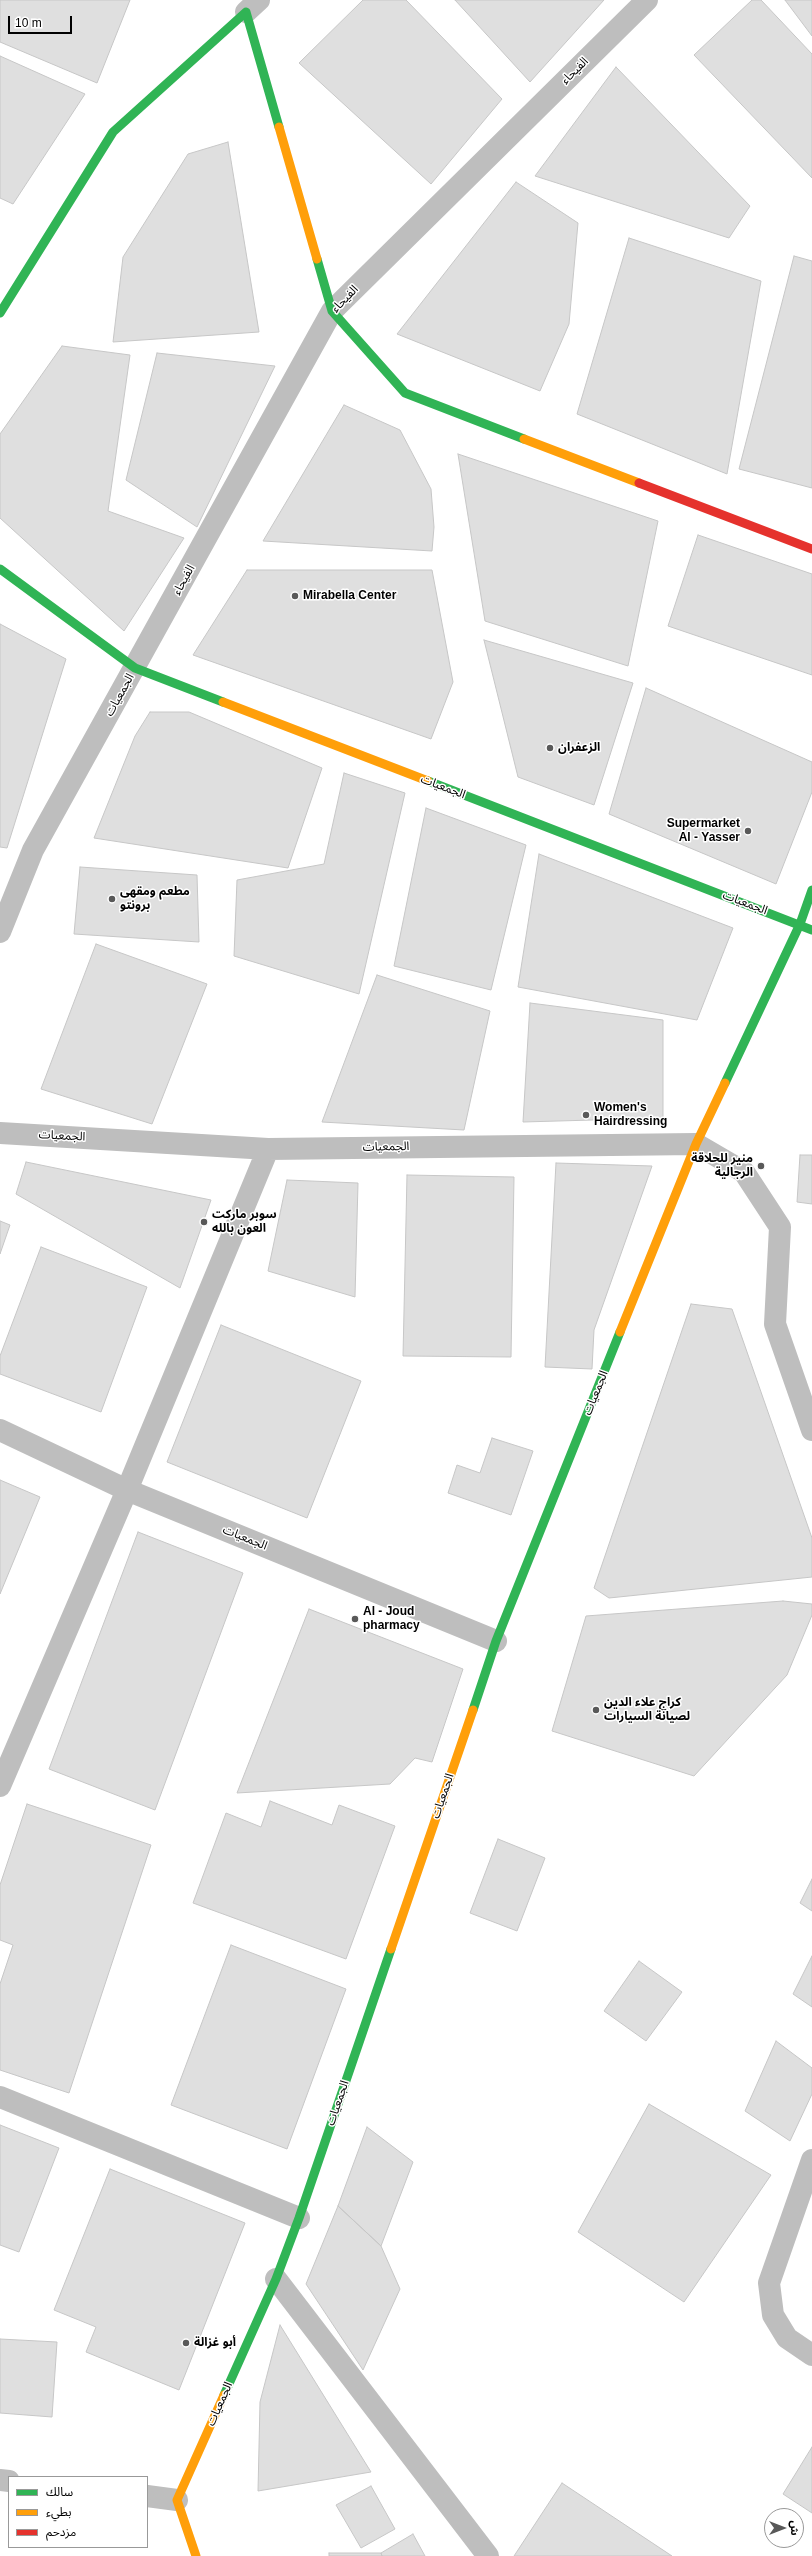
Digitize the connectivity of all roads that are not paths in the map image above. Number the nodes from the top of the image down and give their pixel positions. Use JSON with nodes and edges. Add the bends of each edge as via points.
{"nodes":[{"id":1,"x":647,"y":0,"type":"edge"},
{"id":2,"x":250,"y":4,"type":"edge"},
{"id":3,"x":332,"y":311,"type":"junction"},
{"id":4,"x":0,"y":313,"type":"edge"},
{"id":5,"x":812,"y":549,"type":"edge"},
{"id":6,"x":0,"y":569,"type":"edge"},
{"id":7,"x":135,"y":668,"type":"junction"},
{"id":8,"x":812,"y":890,"type":"edge"},
{"id":9,"x":800,"y":924,"type":"junction"},
{"id":10,"x":812,"y":930,"type":"edge"},
{"id":11,"x":0,"y":932,"type":"edge"},
{"id":12,"x":0,"y":1132,"type":"edge"},
{"id":13,"x":696,"y":1144,"type":"junction"},
{"id":14,"x":268,"y":1149,"type":"junction"},
{"id":15,"x":0,"y":1430,"type":"edge"},
{"id":16,"x":812,"y":1430,"type":"edge"},
{"id":17,"x":127,"y":1490,"type":"junction"},
{"id":18,"x":496,"y":1641,"type":"junction"},
{"id":19,"x":0,"y":1786,"type":"edge"},
{"id":20,"x":0,"y":2097,"type":"edge"},
{"id":21,"x":812,"y":2160,"type":"edge"},
{"id":22,"x":299,"y":2218,"type":"junction"},
{"id":23,"x":276,"y":2279,"type":"junction"},
{"id":24,"x":812,"y":2355,"type":"edge"},
{"id":25,"x":148,"y":2496,"type":"edge"},
{"id":26,"x":177,"y":2500,"type":"junction"},
{"id":27,"x":196,"y":2556,"type":"edge"},
{"id":28,"x":488,"y":2556,"type":"edge"}],
"edges":[{"from":1,"to":3,"type":"street","name":"الفيحاء"},
{"from":2,"to":3,"type":"street"},
{"from":2,"to":4,"type":"street","via":[[113,132]]},
{"from":3,"to":5,"type":"street","via":[[405,393]]},
{"from":3,"to":7,"type":"street","name":"الفيحاء"},
{"from":6,"to":7,"type":"street"},
{"from":7,"to":9,"type":"street","name":"الجمعيات"},
{"from":7,"to":11,"type":"street","name":"الجمعيات","via":[[33,850]]},
{"from":8,"to":9,"type":"street"},
{"from":9,"to":10,"type":"street"},
{"from":9,"to":13,"type":"street","name":"الجمعيات"},
{"from":12,"to":14,"type":"street","name":"الجمعيات"},
{"from":13,"to":14,"type":"street","name":"الجمعيات"},
{"from":13,"to":16,"type":"street","via":[[744,1172],[780,1227],[775,1324]]},
{"from":13,"to":18,"type":"street","name":"الجمعيات"},
{"from":14,"to":17,"type":"street"},
{"from":15,"to":17,"type":"street","name":"الجمعيات"},
{"from":17,"to":18,"type":"street","name":"الجمعيات"},
{"from":17,"to":19,"type":"street"},
{"from":18,"to":22,"type":"street","name":"الجمعيات"},
{"from":20,"to":22,"type":"street"},
{"from":21,"to":24,"type":"street","via":[[769,2283],[774,2315],[787,2338]]},
{"from":22,"to":23,"type":"street","name":"الجمعيات"},
{"from":23,"to":26,"type":"street","name":"الجمعيات"},
{"from":23,"to":28,"type":"street"},
{"from":25,"to":26,"type":"street"},
{"from":26,"to":27,"type":"street"}]}
